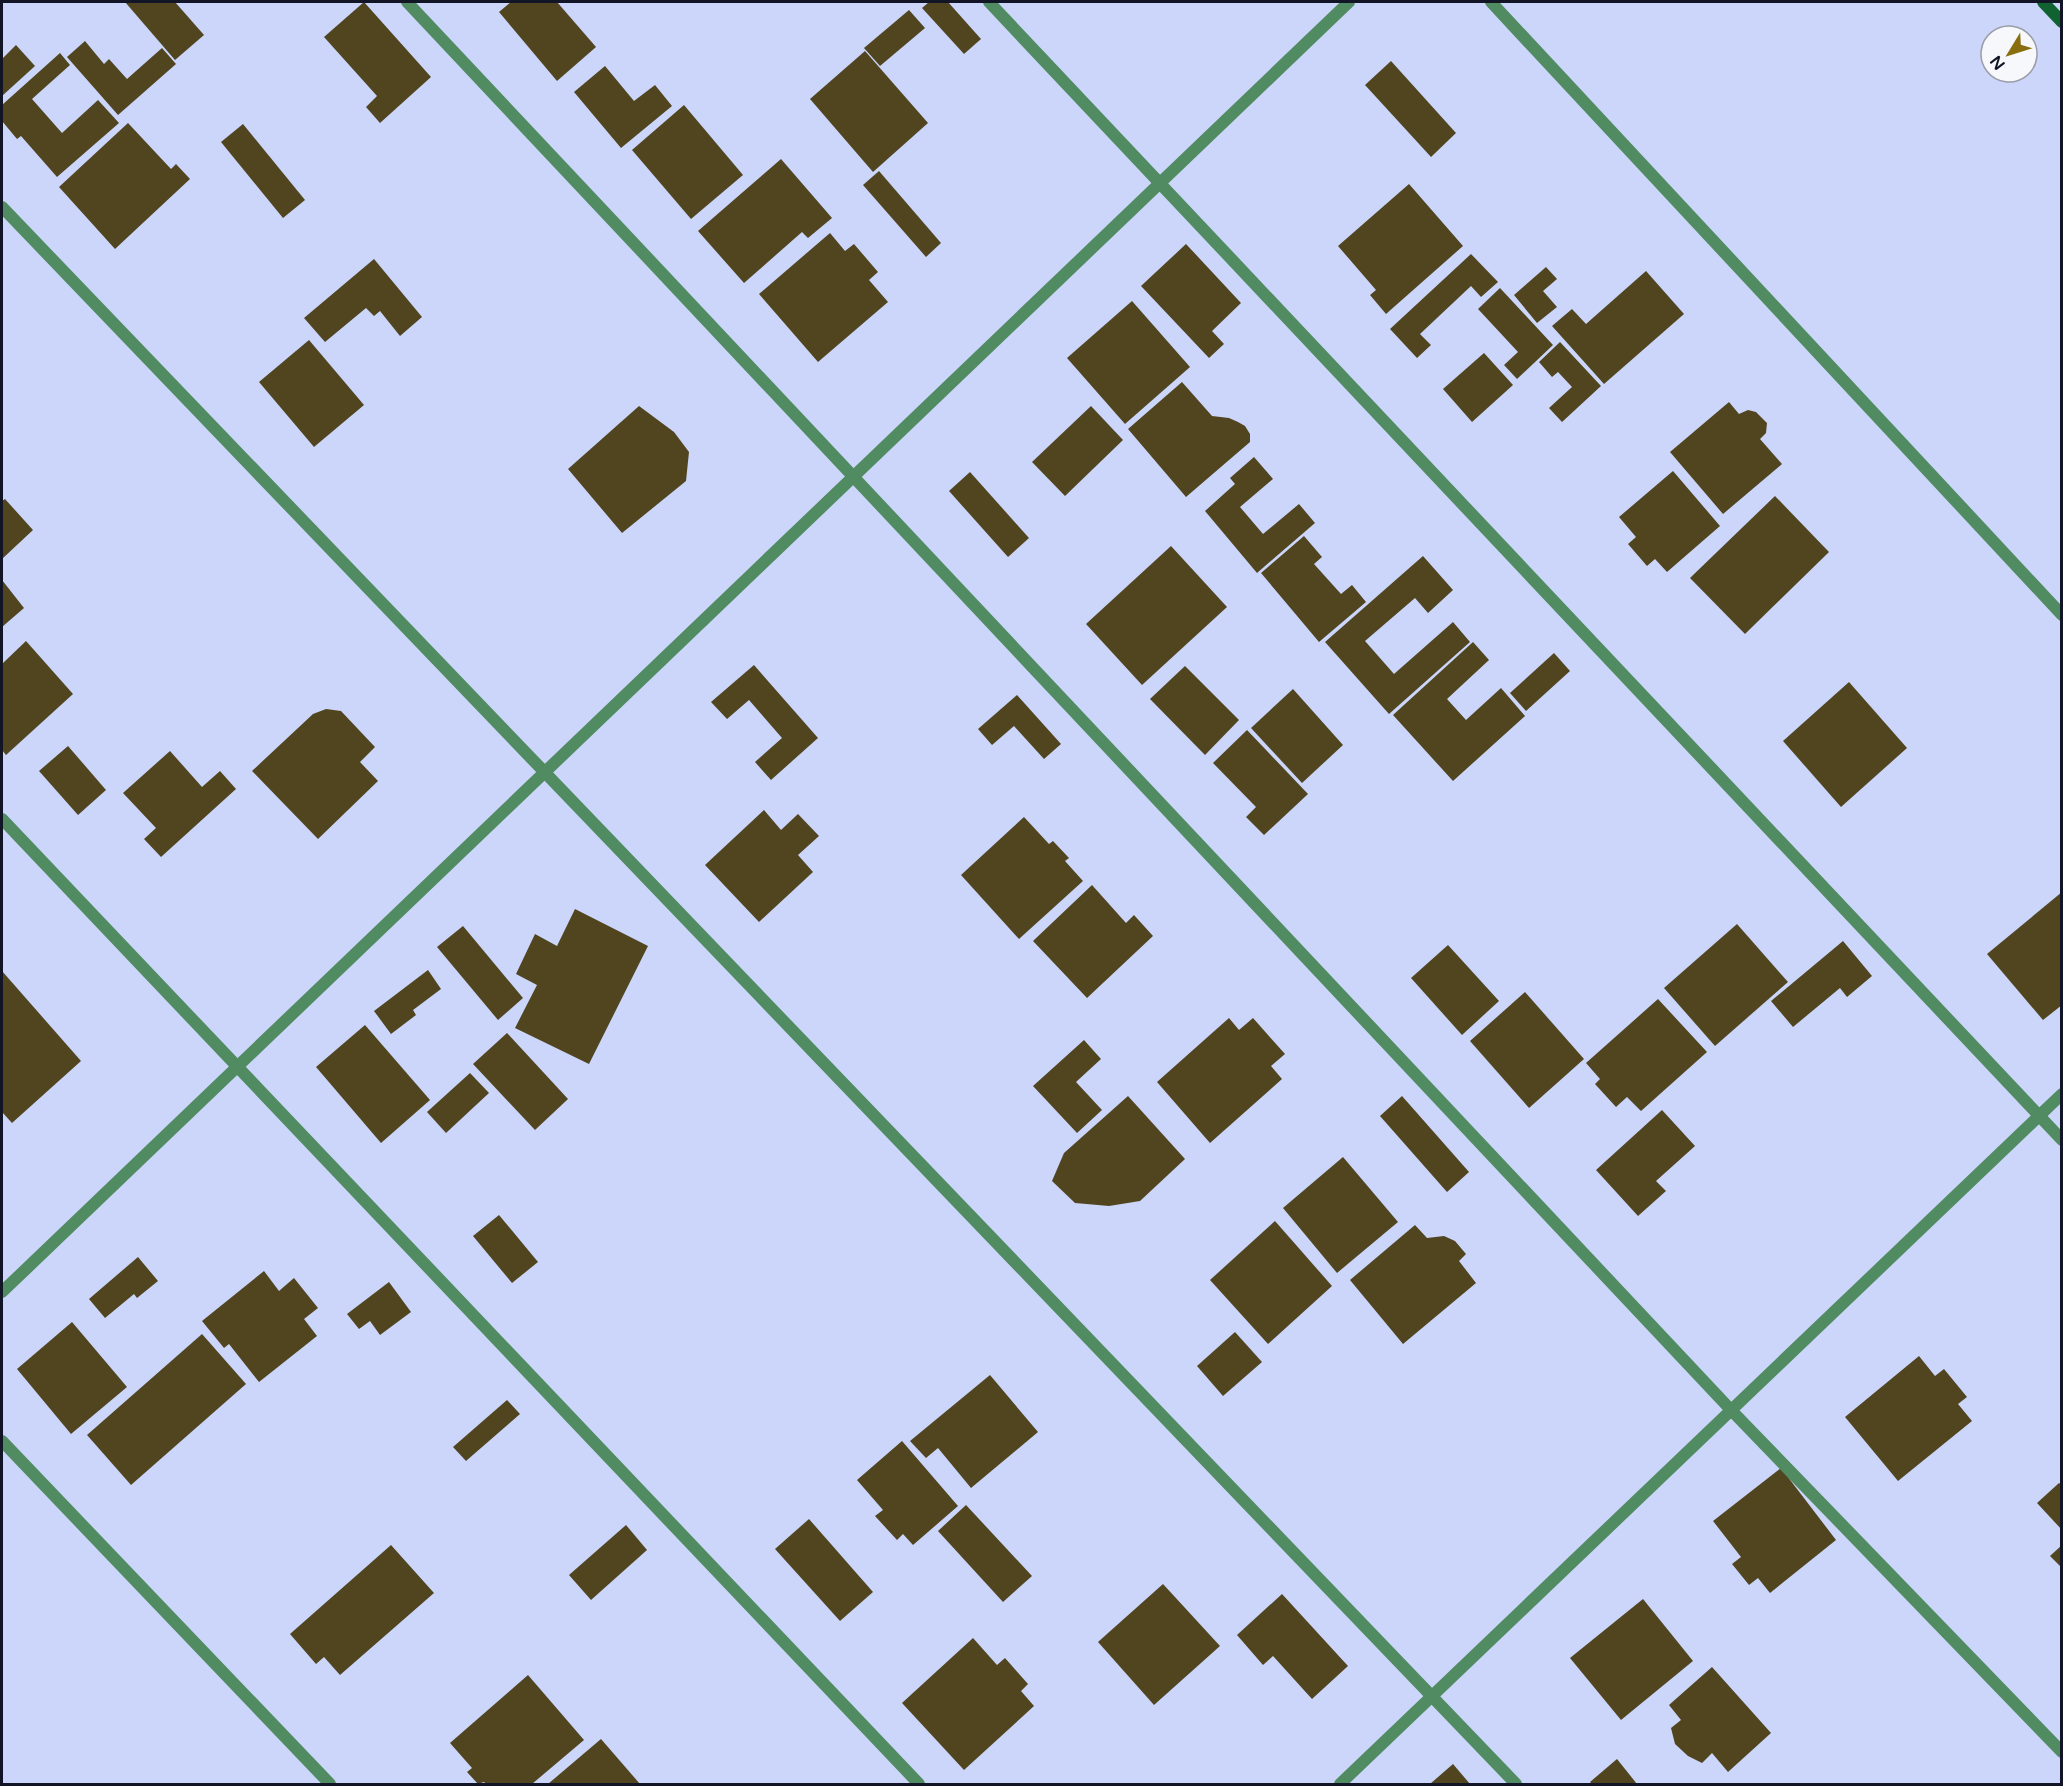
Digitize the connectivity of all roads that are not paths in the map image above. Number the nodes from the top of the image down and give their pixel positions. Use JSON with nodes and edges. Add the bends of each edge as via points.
{"nodes":[{"id":1,"x":407,"y":2,"type":"edge"},
{"id":2,"x":989,"y":2,"type":"edge"},
{"id":3,"x":1348,"y":2,"type":"edge"},
{"id":4,"x":1491,"y":2,"type":"edge"},
{"id":5,"x":2043,"y":2,"type":"edge"},
{"id":6,"x":2061,"y":22,"type":"edge"},
{"id":7,"x":1160,"y":182,"type":"junction"},
{"id":8,"x":2,"y":207,"type":"edge"},
{"id":9,"x":853,"y":476,"type":"junction"},
{"id":10,"x":2061,"y":615,"type":"edge"},
{"id":11,"x":544,"y":772,"type":"junction"},
{"id":12,"x":2,"y":819,"type":"edge"},
{"id":13,"x":237,"y":1067,"type":"junction"},
{"id":14,"x":2061,"y":1094,"type":"edge"},
{"id":15,"x":2039,"y":1116,"type":"junction"},
{"id":16,"x":2061,"y":1140,"type":"edge"},
{"id":17,"x":2,"y":1292,"type":"edge"},
{"id":18,"x":1731,"y":1410,"type":"junction"},
{"id":19,"x":2,"y":1440,"type":"edge"},
{"id":20,"x":1433,"y":1696,"type":"junction"},
{"id":21,"x":2061,"y":1752,"type":"edge"},
{"id":22,"x":330,"y":1785,"type":"edge"},
{"id":23,"x":918,"y":1785,"type":"edge"},
{"id":24,"x":1340,"y":1785,"type":"edge"},
{"id":25,"x":1516,"y":1785,"type":"edge"}],
"edges":[{"from":1,"to":9,"type":"street"},
{"from":2,"to":7,"type":"street"},
{"from":3,"to":7,"type":"street"},
{"from":4,"to":10,"type":"street"},
{"from":5,"to":6,"type":"main road"},
{"from":7,"to":9,"type":"street"},
{"from":7,"to":15,"type":"street"},
{"from":8,"to":11,"type":"street"},
{"from":9,"to":11,"type":"street"},
{"from":9,"to":18,"type":"street"},
{"from":11,"to":13,"type":"street"},
{"from":11,"to":20,"type":"street"},
{"from":12,"to":13,"type":"street"},
{"from":13,"to":17,"type":"street"},
{"from":13,"to":23,"type":"street"},
{"from":14,"to":15,"type":"street"},
{"from":15,"to":16,"type":"street"},
{"from":15,"to":18,"type":"street"},
{"from":18,"to":20,"type":"street"},
{"from":18,"to":21,"type":"street"},
{"from":19,"to":22,"type":"street"},
{"from":20,"to":24,"type":"street"},
{"from":20,"to":25,"type":"street"}]}
